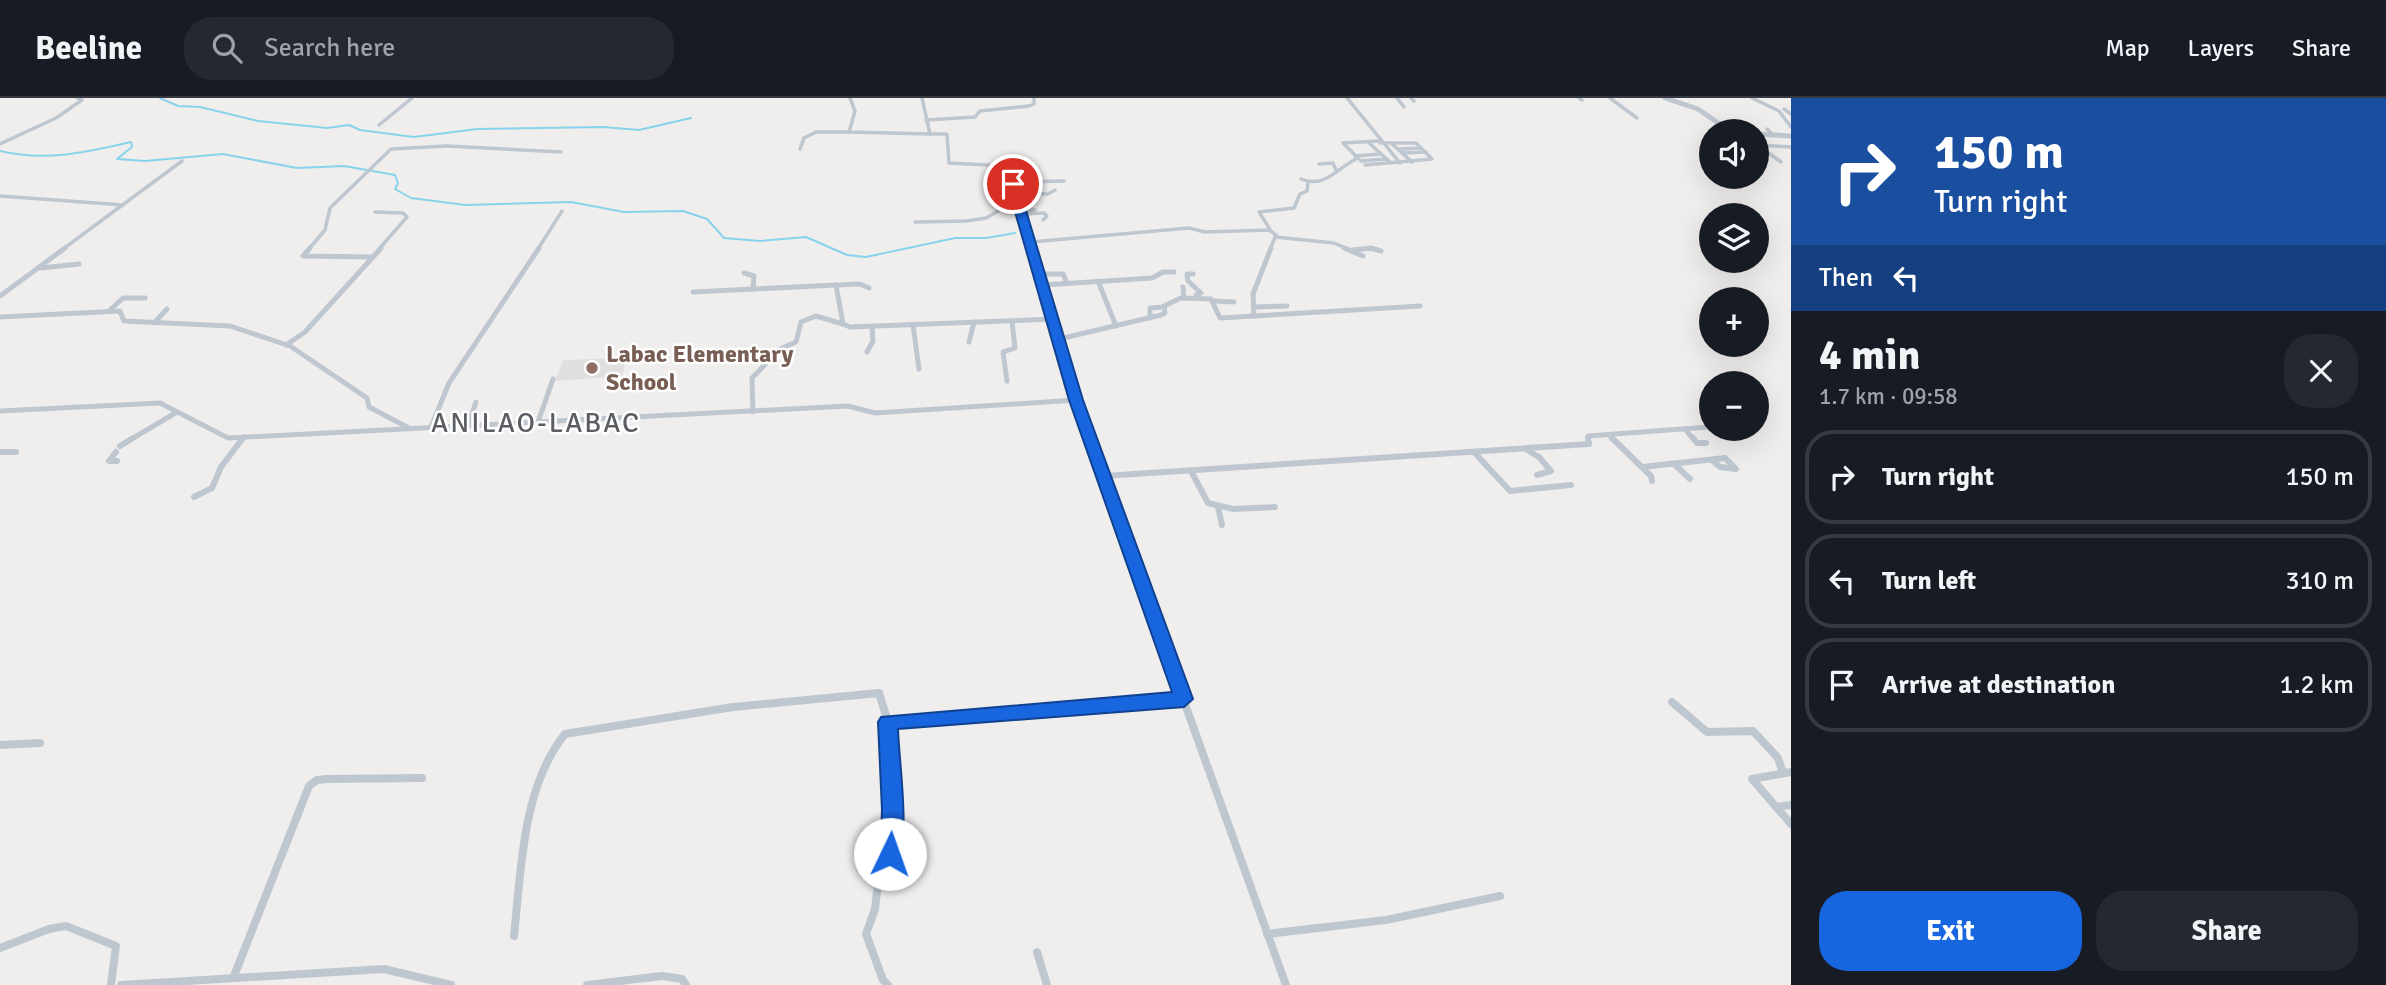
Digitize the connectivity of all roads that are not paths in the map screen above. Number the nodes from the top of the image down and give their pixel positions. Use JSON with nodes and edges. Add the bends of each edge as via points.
{"nodes":[{"id":1,"x":77,"y":98,"type":"edge"},
{"id":2,"x":412,"y":98,"type":"edge"},
{"id":3,"x":850,"y":98,"type":"edge"},
{"id":4,"x":922,"y":98,"type":"edge"},
{"id":5,"x":1034,"y":98,"type":"edge"},
{"id":6,"x":1347,"y":98,"type":"edge"},
{"id":7,"x":1398,"y":98,"type":"edge"},
{"id":8,"x":1610,"y":98,"type":"edge"},
{"id":9,"x":1665,"y":98,"type":"edge"},
{"id":10,"x":1752,"y":98,"type":"edge"},
{"id":11,"x":1404,"y":107,"type":"dead end"},
{"id":12,"x":978,"y":117,"type":"junction"},
{"id":13,"x":1637,"y":117,"type":"dead end"},
{"id":14,"x":1713,"y":119,"type":"edge"},
{"id":15,"x":926,"y":120,"type":"junction"},
{"id":16,"x":982,"y":122,"type":"dead end"},
{"id":17,"x":379,"y":125,"type":"dead end"},
{"id":18,"x":1791,"y":127,"type":"edge"},
{"id":19,"x":1769,"y":131,"type":"edge"},
{"id":20,"x":849,"y":132,"type":"junction"},
{"id":21,"x":930,"y":134,"type":"junction"},
{"id":22,"x":1772,"y":134,"type":"joint"},
{"id":23,"x":1791,"y":136,"type":"edge"},
{"id":24,"x":1379,"y":142,"type":"junction"},
{"id":25,"x":1391,"y":143,"type":"junction"},
{"id":26,"x":0,"y":144,"type":"edge"},
{"id":27,"x":1369,"y":144,"type":"junction"},
{"id":28,"x":1769,"y":146,"type":"edge"},
{"id":29,"x":1791,"y":147,"type":"edge"},
{"id":30,"x":1421,"y":148,"type":"junction"},
{"id":31,"x":800,"y":149,"type":"dead end"},
{"id":32,"x":1400,"y":151,"type":"junction"},
{"id":33,"x":561,"y":152,"type":"dead end"},
{"id":34,"x":1426,"y":152,"type":"junction"},
{"id":35,"x":1379,"y":153,"type":"junction"},
{"id":36,"x":1769,"y":153,"type":"edge"},
{"id":37,"x":1386,"y":159,"type":"junction"},
{"id":38,"x":1359,"y":160,"type":"junction"},
{"id":39,"x":182,"y":161,"type":"dead end"},
{"id":40,"x":1412,"y":162,"type":"junction"},
{"id":41,"x":1781,"y":162,"type":"dead end"},
{"id":42,"x":1391,"y":163,"type":"junction"},
{"id":43,"x":1320,"y":164,"type":"dead end"},
{"id":44,"x":1374,"y":164,"type":"junction"},
{"id":45,"x":1400,"y":165,"type":"junction"},
{"id":46,"x":1336,"y":170,"type":"junction"},
{"id":47,"x":1301,"y":179,"type":"dead end"},
{"id":48,"x":1064,"y":181,"type":"dead end"},
{"id":49,"x":1012,"y":182,"type":"junction"},
{"id":50,"x":1308,"y":182,"type":"junction"},
{"id":51,"x":1055,"y":190,"type":"dead end"},
{"id":52,"x":1015,"y":193,"type":"junction"},
{"id":53,"x":0,"y":196,"type":"edge"},
{"id":54,"x":123,"y":205,"type":"junction"},
{"id":55,"x":1035,"y":209,"type":"dead end"},
{"id":56,"x":562,"y":211,"type":"dead end"},
{"id":57,"x":1022,"y":211,"type":"junction"},
{"id":58,"x":375,"y":212,"type":"dead end"},
{"id":59,"x":1043,"y":220,"type":"dead end"},
{"id":60,"x":915,"y":222,"type":"dead end"},
{"id":61,"x":1271,"y":231,"type":"junction"},
{"id":62,"x":1275,"y":237,"type":"junction"},
{"id":63,"x":1031,"y":242,"type":"junction"},
{"id":64,"x":1351,"y":250,"type":"junction"},
{"id":65,"x":1381,"y":251,"type":"dead end"},
{"id":66,"x":1363,"y":256,"type":"dead end"},
{"id":67,"x":373,"y":257,"type":"junction"},
{"id":68,"x":79,"y":264,"type":"dead end"},
{"id":69,"x":39,"y":268,"type":"junction"},
{"id":70,"x":1174,"y":272,"type":"dead end"},
{"id":71,"x":744,"y":274,"type":"dead end"},
{"id":72,"x":1041,"y":274,"type":"junction"},
{"id":73,"x":1193,"y":274,"type":"dead end"},
{"id":74,"x":1098,"y":281,"type":"junction"},
{"id":75,"x":1067,"y":283,"type":"junction"},
{"id":76,"x":836,"y":285,"type":"junction"},
{"id":77,"x":1044,"y":285,"type":"junction"},
{"id":78,"x":1183,"y":287,"type":"dead end"},
{"id":79,"x":869,"y":288,"type":"dead end"},
{"id":80,"x":752,"y":289,"type":"junction"},
{"id":81,"x":693,"y":292,"type":"dead end"},
{"id":82,"x":0,"y":296,"type":"edge"},
{"id":83,"x":1184,"y":296,"type":"junction"},
{"id":84,"x":145,"y":298,"type":"dead end"},
{"id":85,"x":1213,"y":301,"type":"junction"},
{"id":86,"x":1234,"y":302,"type":"dead end"},
{"id":87,"x":1287,"y":306,"type":"dead end"},
{"id":88,"x":1420,"y":306,"type":"dead end"},
{"id":89,"x":1164,"y":307,"type":"junction"},
{"id":90,"x":1253,"y":307,"type":"junction"},
{"id":91,"x":167,"y":309,"type":"dead end"},
{"id":92,"x":109,"y":311,"type":"junction"},
{"id":93,"x":1254,"y":316,"type":"junction"},
{"id":94,"x":0,"y":317,"type":"edge"},
{"id":95,"x":1150,"y":318,"type":"junction"},
{"id":96,"x":1054,"y":319,"type":"junction"},
{"id":97,"x":1012,"y":321,"type":"junction"},
{"id":98,"x":974,"y":322,"type":"junction"},
{"id":99,"x":1099,"y":322,"type":"dead end"},
{"id":100,"x":153,"y":323,"type":"junction"},
{"id":101,"x":843,"y":324,"type":"junction"},
{"id":102,"x":914,"y":324,"type":"junction"},
{"id":103,"x":1116,"y":326,"type":"junction"},
{"id":104,"x":872,"y":327,"type":"junction"},
{"id":105,"x":1102,"y":329,"type":"junction"},
{"id":106,"x":1059,"y":339,"type":"junction"},
{"id":107,"x":969,"y":342,"type":"dead end"},
{"id":108,"x":286,"y":345,"type":"junction"},
{"id":109,"x":867,"y":352,"type":"dead end"},
{"id":110,"x":919,"y":369,"type":"dead end"},
{"id":111,"x":553,"y":379,"type":"dead end"},
{"id":112,"x":1007,"y":381,"type":"dead end"},
{"id":113,"x":1076,"y":400,"type":"junction"},
{"id":114,"x":476,"y":402,"type":"dead end"},
{"id":115,"x":0,"y":411,"type":"edge"},
{"id":116,"x":752,"y":411,"type":"junction"},
{"id":117,"x":177,"y":412,"type":"junction"},
{"id":118,"x":538,"y":422,"type":"junction"},
{"id":119,"x":468,"y":425,"type":"junction"},
{"id":120,"x":411,"y":428,"type":"junction"},
{"id":121,"x":431,"y":428,"type":"junction"},
{"id":122,"x":1699,"y":428,"type":"edge"},
{"id":123,"x":1685,"y":429,"type":"junction"},
{"id":124,"x":1609,"y":435,"type":"junction"},
{"id":125,"x":242,"y":440,"type":"junction"},
{"id":126,"x":1706,"y":443,"type":"dead end"},
{"id":127,"x":120,"y":446,"type":"dead end"},
{"id":128,"x":1525,"y":449,"type":"junction"},
{"id":129,"x":0,"y":452,"type":"edge"},
{"id":130,"x":16,"y":452,"type":"dead end"},
{"id":131,"x":116,"y":452,"type":"dead end"},
{"id":132,"x":1474,"y":452,"type":"junction"},
{"id":133,"x":117,"y":461,"type":"dead end"},
{"id":134,"x":1713,"y":461,"type":"dead end"},
{"id":135,"x":1674,"y":464,"type":"junction"},
{"id":136,"x":1642,"y":467,"type":"junction"},
{"id":137,"x":1191,"y":471,"type":"junction"},
{"id":138,"x":1537,"y":475,"type":"dead end"},
{"id":139,"x":1104,"y":476,"type":"junction"},
{"id":140,"x":1690,"y":479,"type":"dead end"},
{"id":141,"x":1652,"y":481,"type":"dead end"},
{"id":142,"x":1571,"y":485,"type":"dead end"},
{"id":143,"x":194,"y":496,"type":"dead end"},
{"id":144,"x":1218,"y":507,"type":"junction"},
{"id":145,"x":1275,"y":507,"type":"dead end"},
{"id":146,"x":1222,"y":525,"type":"dead end"},
{"id":147,"x":1184,"y":699,"type":"junction"},
{"id":148,"x":1672,"y":702,"type":"dead end"},
{"id":149,"x":888,"y":722,"type":"junction"},
{"id":150,"x":40,"y":743,"type":"dead end"},
{"id":151,"x":0,"y":746,"type":"edge"},
{"id":152,"x":1787,"y":772,"type":"edge"},
{"id":153,"x":422,"y":778,"type":"dead end"},
{"id":154,"x":1791,"y":805,"type":"edge"},
{"id":155,"x":1776,"y":807,"type":"junction"},
{"id":156,"x":1791,"y":824,"type":"edge"},
{"id":157,"x":1500,"y":896,"type":"dead end"},
{"id":158,"x":1267,"y":934,"type":"junction"},
{"id":159,"x":514,"y":936,"type":"dead end"},
{"id":160,"x":0,"y":948,"type":"edge"},
{"id":161,"x":1037,"y":952,"type":"dead end"},
{"id":162,"x":234,"y":976,"type":"junction"},
{"id":163,"x":111,"y":985,"type":"edge"},
{"id":164,"x":121,"y":985,"type":"edge"},
{"id":165,"x":451,"y":985,"type":"edge"},
{"id":166,"x":587,"y":985,"type":"edge"},
{"id":167,"x":685,"y":985,"type":"edge"},
{"id":168,"x":888,"y":985,"type":"edge"},
{"id":169,"x":1048,"y":985,"type":"edge"},
{"id":170,"x":1286,"y":985,"type":"edge"}],
"edges":[{"from":1,"to":26,"type":"street","via":[[82,100],[57,117]]},
{"from":2,"to":17,"type":"street"},
{"from":3,"to":20,"type":"street","via":[[855,111]]},
{"from":4,"to":15,"type":"street"},
{"from":5,"to":12,"type":"street","via":[[1029,106],[980,111]]},
{"from":6,"to":24,"type":"street"},
{"from":7,"to":11,"type":"street"},
{"from":8,"to":13,"type":"street"},
{"from":9,"to":14,"type":"street","via":[[1698,108]]},
{"from":10,"to":18,"type":"street","via":[[1779,111]]},
{"from":12,"to":15,"type":"street"},
{"from":12,"to":16,"type":"street"},
{"from":15,"to":21,"type":"street"},
{"from":19,"to":22,"type":"street"},
{"from":20,"to":21,"type":"street"},
{"from":20,"to":31,"type":"street","via":[[814,133],[804,138]]},
{"from":21,"to":49,"type":"street","via":[[947,134],[949,163],[1003,164]]},
{"from":22,"to":23,"type":"street"},
{"from":24,"to":25,"type":"street"},
{"from":24,"to":27,"type":"street"},
{"from":24,"to":45,"type":"street"},
{"from":25,"to":30,"type":"street","via":[[1415,142]]},
{"from":25,"to":32,"type":"street"},
{"from":27,"to":35,"type":"street"},
{"from":27,"to":38,"type":"street","via":[[1346,147]]},
{"from":28,"to":29,"type":"street"},
{"from":30,"to":32,"type":"street"},
{"from":30,"to":34,"type":"street"},
{"from":32,"to":34,"type":"street"},
{"from":32,"to":40,"type":"street"},
{"from":33,"to":67,"type":"street","via":[[447,146],[393,149],[330,208],[325,230],[303,256]]},
{"from":34,"to":40,"type":"street","via":[[1432,159]]},
{"from":35,"to":37,"type":"street"},
{"from":35,"to":38,"type":"street"},
{"from":36,"to":41,"type":"street"},
{"from":37,"to":38,"type":"street"},
{"from":37,"to":42,"type":"street"},
{"from":38,"to":44,"type":"street"},
{"from":38,"to":46,"type":"street"},
{"from":39,"to":54,"type":"street"},
{"from":40,"to":45,"type":"street"},
{"from":42,"to":44,"type":"street"},
{"from":42,"to":45,"type":"street"},
{"from":43,"to":46,"type":"street","via":[[1334,163]]},
{"from":44,"to":45,"type":"street","via":[[1379,169]]},
{"from":46,"to":50,"type":"street","via":[[1329,179]]},
{"from":47,"to":50,"type":"street"},
{"from":48,"to":49,"type":"street"},
{"from":49,"to":52,"type":"street"},
{"from":50,"to":61,"type":"street","via":[[1294,208],[1259,212]]},
{"from":51,"to":52,"type":"street"},
{"from":52,"to":57,"type":"street"},
{"from":53,"to":54,"type":"street"},
{"from":54,"to":69,"type":"street"},
{"from":55,"to":57,"type":"street"},
{"from":56,"to":121,"type":"street","via":[[449,383]]},
{"from":57,"to":59,"type":"street","via":[[1044,213]]},
{"from":57,"to":60,"type":"street","via":[[1000,210],[980,220]]},
{"from":57,"to":63,"type":"street"},
{"from":58,"to":67,"type":"street","via":[[407,217]]},
{"from":61,"to":62,"type":"street"},
{"from":61,"to":63,"type":"street","via":[[1141,230],[1094,239]]},
{"from":62,"to":64,"type":"street","via":[[1334,243]]},
{"from":62,"to":90,"type":"street","via":[[1253,294]]},
{"from":63,"to":72,"type":"street"},
{"from":64,"to":65,"type":"street"},
{"from":64,"to":66,"type":"street"},
{"from":67,"to":108,"type":"street","via":[[305,332]]},
{"from":68,"to":69,"type":"street"},
{"from":69,"to":82,"type":"street"},
{"from":70,"to":74,"type":"street"},
{"from":71,"to":80,"type":"street","via":[[754,276]]},
{"from":72,"to":75,"type":"street","via":[[1063,274]]},
{"from":72,"to":77,"type":"street"},
{"from":73,"to":83,"type":"street","via":[[1187,274],[1188,281],[1198,286],[1201,294]]},
{"from":74,"to":75,"type":"street"},
{"from":74,"to":103,"type":"street"},
{"from":75,"to":77,"type":"street"},
{"from":76,"to":79,"type":"street"},
{"from":76,"to":80,"type":"street"},
{"from":76,"to":101,"type":"street"},
{"from":77,"to":96,"type":"street"},
{"from":78,"to":83,"type":"street"},
{"from":80,"to":81,"type":"street"},
{"from":83,"to":85,"type":"street"},
{"from":83,"to":89,"type":"street"},
{"from":84,"to":92,"type":"street","via":[[123,298]]},
{"from":85,"to":86,"type":"street"},
{"from":85,"to":93,"type":"street","via":[[1220,318]]},
{"from":87,"to":90,"type":"street"},
{"from":88,"to":93,"type":"street"},
{"from":89,"to":95,"type":"street","via":[[1165,314]]},
{"from":89,"to":95,"type":"street","via":[[1150,308]]},
{"from":90,"to":93,"type":"street"},
{"from":91,"to":100,"type":"street"},
{"from":92,"to":94,"type":"street"},
{"from":92,"to":100,"type":"street","via":[[122,311],[124,321]]},
{"from":95,"to":103,"type":"street"},
{"from":96,"to":97,"type":"street"},
{"from":96,"to":106,"type":"street"},
{"from":97,"to":98,"type":"street"},
{"from":97,"to":112,"type":"street","via":[[1015,348],[1003,352]]},
{"from":98,"to":102,"type":"street"},
{"from":98,"to":107,"type":"street"},
{"from":99,"to":105,"type":"street"},
{"from":100,"to":108,"type":"street","via":[[216,323]]},
{"from":101,"to":104,"type":"street"},
{"from":101,"to":116,"type":"street","via":[[817,316],[802,322],[796,342],[780,349],[752,378]]},
{"from":102,"to":104,"type":"street"},
{"from":102,"to":110,"type":"street"},
{"from":103,"to":105,"type":"street"},
{"from":104,"to":109,"type":"street","via":[[873,341]]},
{"from":105,"to":106,"type":"street"},
{"from":106,"to":113,"type":"street"},
{"from":108,"to":120,"type":"street","via":[[367,398],[369,407]]},
{"from":111,"to":118,"type":"street"},
{"from":113,"to":116,"type":"street","via":[[875,412],[848,406]]},
{"from":113,"to":139,"type":"street"},
{"from":114,"to":119,"type":"street"},
{"from":115,"to":117,"type":"street","via":[[150,402]]},
{"from":116,"to":118,"type":"street"},
{"from":117,"to":125,"type":"street","via":[[228,438]]},
{"from":117,"to":127,"type":"street"},
{"from":118,"to":119,"type":"street"},
{"from":119,"to":121,"type":"street"},
{"from":120,"to":121,"type":"street"},
{"from":120,"to":125,"type":"street"},
{"from":122,"to":123,"type":"street"},
{"from":123,"to":124,"type":"street"},
{"from":123,"to":126,"type":"street","via":[[1697,443]]},
{"from":124,"to":128,"type":"street","via":[[1588,436],[1589,444]]},
{"from":124,"to":136,"type":"street"},
{"from":125,"to":143,"type":"street","via":[[212,488]]},
{"from":128,"to":132,"type":"street"},
{"from":128,"to":138,"type":"street","via":[[1551,471]]},
{"from":129,"to":130,"type":"street"},
{"from":131,"to":133,"type":"street","via":[[109,461]]},
{"from":132,"to":137,"type":"street"},
{"from":132,"to":142,"type":"street","via":[[1510,491]]},
{"from":134,"to":135,"type":"street"},
{"from":135,"to":136,"type":"street"},
{"from":135,"to":140,"type":"street"},
{"from":136,"to":141,"type":"street"},
{"from":137,"to":139,"type":"street"},
{"from":137,"to":144,"type":"street","via":[[1208,503]]},
{"from":139,"to":147,"type":"street"},
{"from":144,"to":145,"type":"street"},
{"from":144,"to":146,"type":"street"},
{"from":147,"to":149,"type":"street"},
{"from":147,"to":158,"type":"street"},
{"from":148,"to":152,"type":"street","via":[[1707,732],[1753,731]]},
{"from":149,"to":159,"type":"street","via":[[879,694],[733,707],[565,734],[556,741],[544,765],[523,859]]},
{"from":149,"to":168,"type":"street","via":[[892,847],[866,934]]},
{"from":150,"to":151,"type":"street"},
{"from":152,"to":155,"type":"street","via":[[1752,779]]},
{"from":153,"to":162,"type":"street","via":[[326,779],[309,786]]},
{"from":154,"to":155,"type":"street"},
{"from":155,"to":156,"type":"street"},
{"from":157,"to":158,"type":"street","via":[[1386,920]]},
{"from":158,"to":170,"type":"street"},
{"from":160,"to":163,"type":"street","via":[[48,929],[70,927],[116,946]]},
{"from":161,"to":169,"type":"street"},
{"from":162,"to":164,"type":"street"},
{"from":162,"to":165,"type":"street","via":[[384,970]]},
{"from":166,"to":167,"type":"street","via":[[662,976],[682,979]]}]}
